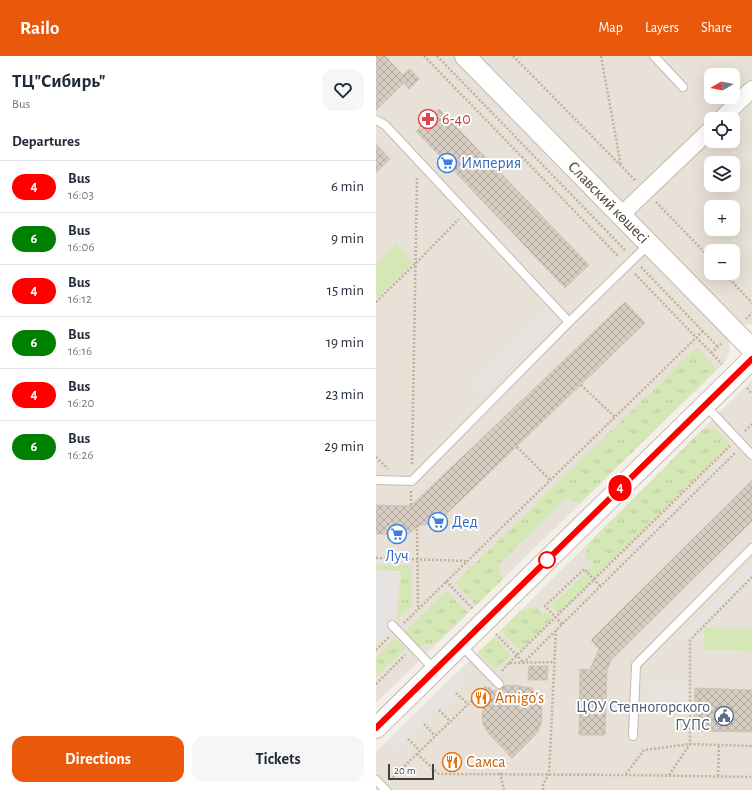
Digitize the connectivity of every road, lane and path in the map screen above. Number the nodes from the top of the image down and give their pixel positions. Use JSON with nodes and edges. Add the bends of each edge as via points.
{"nodes":[{"id":1,"x":424,"y":56,"type":"edge"},
{"id":2,"x":437,"y":56,"type":"edge"},
{"id":3,"x":465,"y":56,"type":"edge"},
{"id":4,"x":513,"y":56,"type":"edge"},
{"id":5,"x":601,"y":56,"type":"edge"},
{"id":6,"x":654,"y":56,"type":"edge"},
{"id":7,"x":683,"y":87,"type":"dead end"},
{"id":8,"x":752,"y":89,"type":"edge"},
{"id":9,"x":728,"y":112,"type":"edge"},
{"id":10,"x":376,"y":120,"type":"edge"},
{"id":11,"x":704,"y":136,"type":"edge"},
{"id":12,"x":418,"y":161,"type":"junction"},
{"id":13,"x":621,"y":166,"type":"junction"},
{"id":14,"x":647,"y":191,"type":"junction"},
{"id":15,"x":465,"y":212,"type":"junction"},
{"id":16,"x":621,"y":215,"type":"junction"},
{"id":17,"x":649,"y":243,"type":"junction"},
{"id":18,"x":704,"y":252,"type":"edge"},
{"id":19,"x":633,"y":259,"type":"junction"},
{"id":20,"x":416,"y":263,"type":"junction"},
{"id":21,"x":627,"y":265,"type":"junction"},
{"id":22,"x":731,"y":280,"type":"edge"},
{"id":23,"x":376,"y":302,"type":"edge"},
{"id":24,"x":752,"y":303,"type":"edge"},
{"id":25,"x":568,"y":322,"type":"junction"},
{"id":26,"x":703,"y":331,"type":"junction"},
{"id":27,"x":696,"y":338,"type":"junction"},
{"id":28,"x":718,"y":347,"type":"dead end"},
{"id":29,"x":752,"y":350,"type":"edge"},
{"id":30,"x":752,"y":359,"type":"edge"},
{"id":31,"x":734,"y":376,"type":"junction"},
{"id":32,"x":581,"y":385,"type":"dead end"},
{"id":33,"x":752,"y":394,"type":"edge"},
{"id":34,"x":705,"y":405,"type":"junction"},
{"id":35,"x":614,"y":417,"type":"junction"},
{"id":36,"x":752,"y":424,"type":"edge"},
{"id":37,"x":741,"y":439,"type":"junction"},
{"id":38,"x":517,"y":447,"type":"dead end"},
{"id":39,"x":752,"y":455,"type":"edge"},
{"id":40,"x":376,"y":480,"type":"edge"},
{"id":41,"x":550,"y":480,"type":"junction"},
{"id":42,"x":412,"y":481,"type":"junction"},
{"id":43,"x":411,"y":505,"type":"dead end"},
{"id":44,"x":417,"y":525,"type":"dead end"},
{"id":45,"x":752,"y":548,"type":"edge"},
{"id":46,"x":376,"y":558,"type":"edge"},
{"id":47,"x":417,"y":559,"type":"junction"},
{"id":48,"x":468,"y":561,"type":"junction"},
{"id":49,"x":752,"y":577,"type":"edge"},
{"id":50,"x":594,"y":580,"type":"junction"},
{"id":51,"x":446,"y":581,"type":"junction"},
{"id":52,"x":600,"y":586,"type":"junction"},
{"id":53,"x":418,"y":608,"type":"junction"},
{"id":54,"x":474,"y":611,"type":"dead end"},
{"id":55,"x":556,"y":618,"type":"junction"},
{"id":56,"x":562,"y":624,"type":"junction"},
{"id":57,"x":394,"y":628,"type":"junction"},
{"id":58,"x":492,"y":630,"type":"dead end"},
{"id":59,"x":556,"y":630,"type":"junction"},
{"id":60,"x":376,"y":645,"type":"edge"},
{"id":61,"x":461,"y":645,"type":"junction"},
{"id":62,"x":381,"y":646,"type":"junction"},
{"id":63,"x":376,"y":650,"type":"edge"},
{"id":64,"x":408,"y":652,"type":"dead end"},
{"id":65,"x":517,"y":656,"type":"junction"},
{"id":66,"x":554,"y":662,"type":"junction"},
{"id":67,"x":510,"y":663,"type":"junction"},
{"id":68,"x":524,"y":663,"type":"junction"},
{"id":69,"x":435,"y":670,"type":"junction"},
{"id":70,"x":496,"y":681,"type":"junction"},
{"id":71,"x":376,"y":684,"type":"edge"},
{"id":72,"x":456,"y":693,"type":"dead end"},
{"id":73,"x":468,"y":704,"type":"junction"},
{"id":74,"x":439,"y":710,"type":"dead end"},
{"id":75,"x":450,"y":721,"type":"junction"},
{"id":76,"x":424,"y":724,"type":"dead end"},
{"id":77,"x":376,"y":728,"type":"edge"},
{"id":78,"x":435,"y":736,"type":"junction"},
{"id":79,"x":633,"y":736,"type":"dead end"},
{"id":80,"x":408,"y":740,"type":"dead end"},
{"id":81,"x":690,"y":744,"type":"junction"},
{"id":82,"x":719,"y":744,"type":"junction"},
{"id":83,"x":752,"y":746,"type":"edge"},
{"id":84,"x":420,"y":751,"type":"junction"},
{"id":85,"x":417,"y":754,"type":"junction"},
{"id":86,"x":500,"y":774,"type":"junction"},
{"id":87,"x":549,"y":774,"type":"junction"},
{"id":88,"x":626,"y":775,"type":"junction"},
{"id":89,"x":668,"y":775,"type":"junction"},
{"id":90,"x":718,"y":776,"type":"junction"},
{"id":91,"x":752,"y":778,"type":"edge"},
{"id":92,"x":376,"y":780,"type":"edge"},
{"id":93,"x":384,"y":788,"type":"edge"},
{"id":94,"x":504,"y":790,"type":"edge"},
{"id":95,"x":543,"y":790,"type":"edge"}],
"edges":[{"from":1,"to":21,"type":"path"},
{"from":2,"to":19,"type":"path"},
{"from":3,"to":16,"type":"street","name":"Славский көшесі"},
{"from":4,"to":13,"type":"path"},
{"from":5,"to":13,"type":"path"},
{"from":6,"to":7,"type":"lane"},
{"from":8,"to":9,"type":"street"},
{"from":10,"to":12,"type":"lane","via":[[384,125]]},
{"from":11,"to":14,"type":"street"},
{"from":12,"to":15,"type":"lane"},
{"from":12,"to":20,"type":"path"},
{"from":13,"to":14,"type":"path"},
{"from":14,"to":16,"type":"street"},
{"from":14,"to":18,"type":"path"},
{"from":15,"to":20,"type":"path"},
{"from":15,"to":25,"type":"lane"},
{"from":16,"to":17,"type":"street","name":"Славский көшесі"},
{"from":17,"to":19,"type":"lane"},
{"from":17,"to":29,"type":"street","name":"Славский көшесі"},
{"from":19,"to":21,"type":"lane"},
{"from":19,"to":26,"type":"path"},
{"from":20,"to":23,"type":"path"},
{"from":20,"to":42,"type":"path"},
{"from":21,"to":25,"type":"lane"},
{"from":21,"to":27,"type":"path"},
{"from":22,"to":24,"type":"path"},
{"from":25,"to":42,"type":"lane"},
{"from":26,"to":27,"type":"path"},
{"from":26,"to":28,"type":"path"},
{"from":27,"to":31,"type":"path"},
{"from":27,"to":35,"type":"path"},
{"from":30,"to":31,"type":"street"},
{"from":31,"to":33,"type":"path"},
{"from":31,"to":34,"type":"street"},
{"from":32,"to":35,"type":"path"},
{"from":34,"to":37,"type":"lane"},
{"from":34,"to":61,"type":"street"},
{"from":35,"to":41,"type":"path"},
{"from":36,"to":37,"type":"path"},
{"from":37,"to":39,"type":"lane"},
{"from":37,"to":50,"type":"path"},
{"from":37,"to":52,"type":"path"},
{"from":38,"to":41,"type":"path"},
{"from":40,"to":42,"type":"lane"},
{"from":41,"to":48,"type":"path"},
{"from":42,"to":43,"type":"path"},
{"from":44,"to":47,"type":"path"},
{"from":45,"to":79,"type":"lane","via":[[636,665]]},
{"from":46,"to":47,"type":"path"},
{"from":47,"to":48,"type":"path"},
{"from":47,"to":53,"type":"path"},
{"from":48,"to":51,"type":"path"},
{"from":49,"to":81,"type":"path","via":[[690,640]]},
{"from":50,"to":52,"type":"path"},
{"from":50,"to":55,"type":"path"},
{"from":50,"to":55,"type":"path","via":[[584,569],[545,606]]},
{"from":51,"to":53,"type":"path"},
{"from":51,"to":54,"type":"path"},
{"from":52,"to":56,"type":"path"},
{"from":53,"to":57,"type":"path"},
{"from":55,"to":56,"type":"path"},
{"from":55,"to":65,"type":"path"},
{"from":56,"to":59,"type":"path"},
{"from":57,"to":62,"type":"path"},
{"from":57,"to":69,"type":"lane"},
{"from":58,"to":65,"type":"path"},
{"from":59,"to":66,"type":"path"},
{"from":59,"to":68,"type":"path"},
{"from":60,"to":62,"type":"path"},
{"from":61,"to":69,"type":"street"},
{"from":61,"to":70,"type":"lane"},
{"from":62,"to":63,"type":"path"},
{"from":64,"to":71,"type":"path"},
{"from":65,"to":67,"type":"path"},
{"from":65,"to":68,"type":"path"},
{"from":66,"to":68,"type":"path"},
{"from":66,"to":87,"type":"path"},
{"from":67,"to":68,"type":"path"},
{"from":67,"to":70,"type":"path"},
{"from":69,"to":77,"type":"street"},
{"from":70,"to":73,"type":"path"},
{"from":72,"to":73,"type":"path"},
{"from":73,"to":75,"type":"path"},
{"from":74,"to":75,"type":"path"},
{"from":75,"to":78,"type":"path"},
{"from":76,"to":78,"type":"path"},
{"from":78,"to":84,"type":"path"},
{"from":80,"to":84,"type":"path"},
{"from":81,"to":82,"type":"path"},
{"from":81,"to":88,"type":"path","via":[[644,750]]},
{"from":81,"to":89,"type":"path"},
{"from":82,"to":83,"type":"path"},
{"from":82,"to":90,"type":"path"},
{"from":84,"to":85,"type":"path"},
{"from":85,"to":86,"type":"path","via":[[439,774]]},
{"from":85,"to":93,"type":"path"},
{"from":86,"to":87,"type":"path"},
{"from":86,"to":94,"type":"path"},
{"from":87,"to":88,"type":"path"},
{"from":87,"to":95,"type":"path","via":[[543,784]]},
{"from":88,"to":89,"type":"path"},
{"from":89,"to":90,"type":"path"},
{"from":90,"to":91,"type":"path"},
{"from":92,"to":93,"type":"lane"}]}
